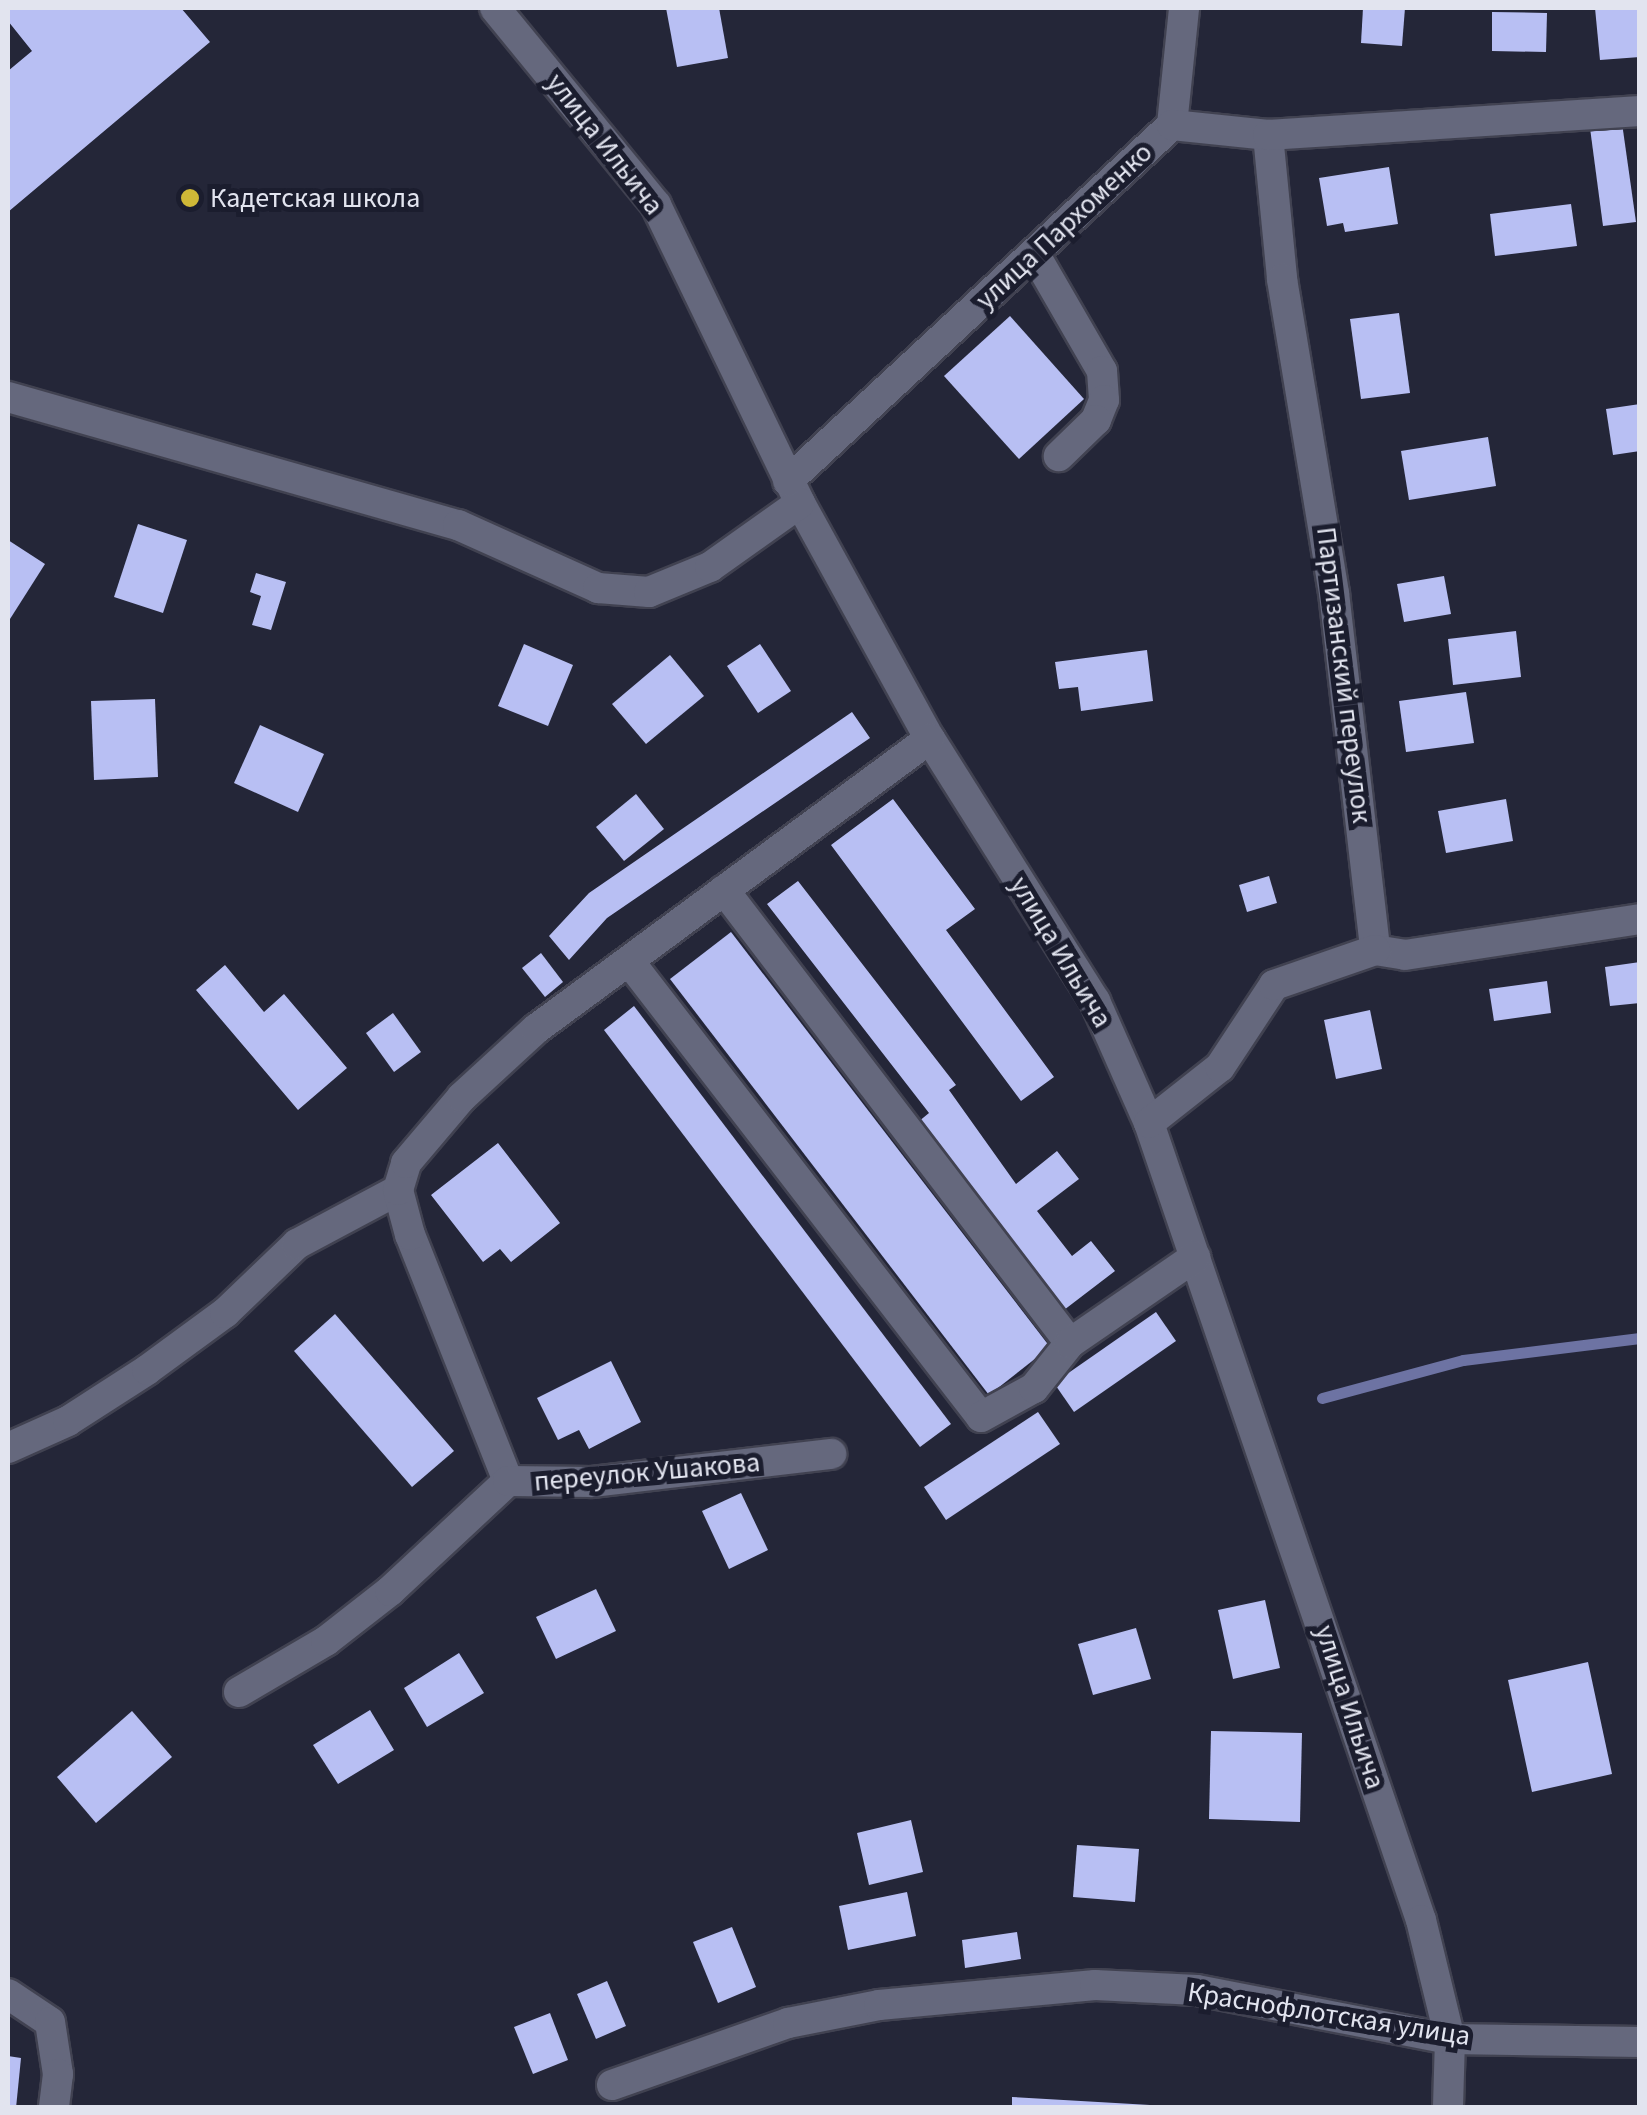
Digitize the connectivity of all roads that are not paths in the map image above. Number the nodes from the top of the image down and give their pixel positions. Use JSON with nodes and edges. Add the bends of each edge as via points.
{"nodes":[{"id":1,"x":495,"y":8,"type":"edge"},
{"id":2,"x":1184,"y":8,"type":"edge"},
{"id":3,"x":1640,"y":110,"type":"edge"},
{"id":4,"x":1172,"y":126,"type":"junction"},
{"id":5,"x":1268,"y":134,"type":"junction"},
{"id":6,"x":1035,"y":255,"type":"junction"},
{"id":7,"x":8,"y":396,"type":"edge"},
{"id":8,"x":1059,"y":456,"type":"dead end"},
{"id":9,"x":794,"y":492,"type":"junction"},
{"id":10,"x":930,"y":739,"type":"junction"},
{"id":11,"x":724,"y":890,"type":"junction"},
{"id":12,"x":1640,"y":919,"type":"edge"},
{"id":13,"x":1374,"y":950,"type":"junction"},
{"id":14,"x":629,"y":961,"type":"junction"},
{"id":15,"x":1149,"y":1123,"type":"junction"},
{"id":16,"x":398,"y":1190,"type":"junction"},
{"id":17,"x":1196,"y":1257,"type":"junction"},
{"id":18,"x":1070,"y":1343,"type":"junction"},
{"id":19,"x":8,"y":1448,"type":"edge"},
{"id":20,"x":830,"y":1454,"type":"dead end"},
{"id":21,"x":508,"y":1481,"type":"junction"},
{"id":22,"x":238,"y":1692,"type":"dead end"},
{"id":23,"x":8,"y":1994,"type":"edge"},
{"id":24,"x":1450,"y":2039,"type":"junction"},
{"id":25,"x":1640,"y":2042,"type":"edge"},
{"id":26,"x":612,"y":2085,"type":"dead end"},
{"id":27,"x":54,"y":2108,"type":"edge"},
{"id":28,"x":1448,"y":2108,"type":"edge"}],
"edges":[{"from":1,"to":9,"type":"street","name":"улица Ильича","via":[[656,206]]},
{"from":2,"to":4,"type":"street"},
{"from":3,"to":5,"type":"street","name":"улица Пархоменко"},
{"from":4,"to":5,"type":"street","name":"улица Пархоменко"},
{"from":4,"to":6,"type":"street","name":"улица Пархоменко"},
{"from":5,"to":13,"type":"street","name":"Партизанский переулок","via":[[1282,278],[1334,593]]},
{"from":6,"to":8,"type":"street","via":[[1102,371],[1104,400],[1096,420]]},
{"from":6,"to":9,"type":"street","name":"улица Пархоменко"},
{"from":7,"to":9,"type":"street","name":"улица Пархоменко","via":[[458,525],[598,588],[649,592],[695,574]]},
{"from":9,"to":10,"type":"street","name":"улица Ильича"},
{"from":10,"to":11,"type":"street"},
{"from":10,"to":15,"type":"street","name":"улица Ильича","via":[[1095,1002]]},
{"from":11,"to":14,"type":"street"},
{"from":11,"to":18,"type":"street"},
{"from":12,"to":13,"type":"street","via":[[1405,955]]},
{"from":13,"to":15,"type":"street","via":[[1274,984],[1220,1067]]},
{"from":14,"to":16,"type":"street","via":[[536,1029],[462,1097],[406,1162]]},
{"from":14,"to":18,"type":"street","via":[[981,1417],[1020,1398]]},
{"from":15,"to":17,"type":"street","name":"улица Ильича"},
{"from":16,"to":19,"type":"street","via":[[297,1244],[225,1313],[147,1370],[68,1421]]},
{"from":16,"to":21,"type":"street"},
{"from":17,"to":18,"type":"street"},
{"from":17,"to":24,"type":"street","name":"улица Ильича","via":[[1421,1920]]},
{"from":20,"to":21,"type":"street","name":"переулок Ушакова","via":[[592,1482]]},
{"from":21,"to":22,"type":"street","name":"переулок Ушакова","via":[[390,1591],[326,1641]]},
{"from":23,"to":27,"type":"street","via":[[50,2022],[58,2074]]},
{"from":24,"to":25,"type":"street","name":"Краснофлотская улица"},
{"from":24,"to":26,"type":"street","name":"Краснофлотская улица","via":[[1197,1990],[1076,1986],[879,2004],[788,2024]]},
{"from":24,"to":28,"type":"street","name":"улица Ильича"}]}
